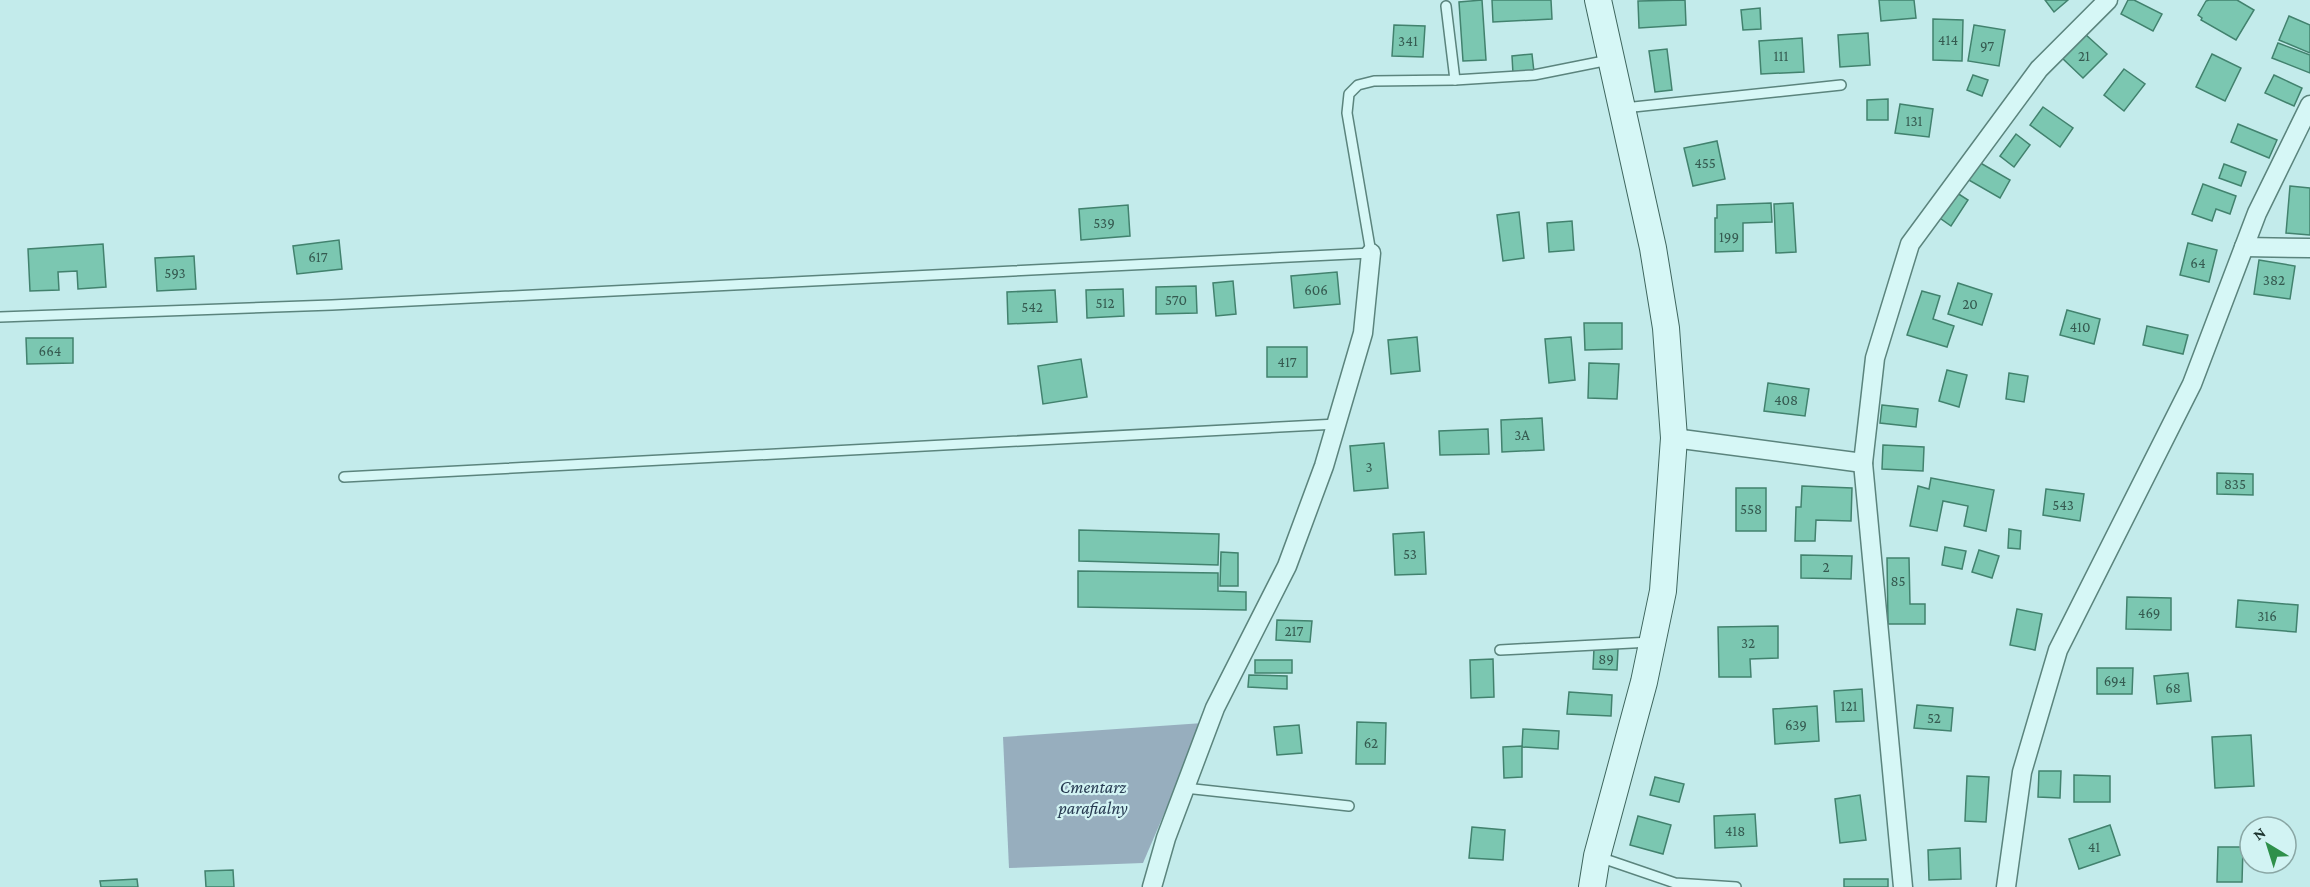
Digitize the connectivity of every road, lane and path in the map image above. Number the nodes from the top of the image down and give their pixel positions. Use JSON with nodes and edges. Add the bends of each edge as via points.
{"nodes":[{"id":1,"x":1598,"y":0,"type":"edge"},
{"id":2,"x":2108,"y":0,"type":"edge"},
{"id":3,"x":1446,"y":6,"type":"dead end"},
{"id":4,"x":1611,"y":59,"type":"junction"},
{"id":5,"x":1455,"y":80,"type":"junction"},
{"id":6,"x":1842,"y":85,"type":"dead end"},
{"id":7,"x":2310,"y":105,"type":"edge"},
{"id":8,"x":1622,"y":109,"type":"junction"},
{"id":9,"x":2244,"y":247,"type":"junction"},
{"id":10,"x":2310,"y":248,"type":"edge"},
{"id":11,"x":1371,"y":253,"type":"junction"},
{"id":12,"x":0,"y":317,"type":"edge"},
{"id":13,"x":1337,"y":424,"type":"junction"},
{"id":14,"x":1674,"y":438,"type":"junction"},
{"id":15,"x":1863,"y":463,"type":"junction"},
{"id":16,"x":344,"y":477,"type":"dead end"},
{"id":17,"x":1652,"y":642,"type":"junction"},
{"id":18,"x":1500,"y":650,"type":"dead end"},
{"id":19,"x":1185,"y":788,"type":"junction"},
{"id":20,"x":1349,"y":806,"type":"dead end"},
{"id":21,"x":1597,"y":856,"type":"junction"},
{"id":22,"x":1152,"y":887,"type":"edge"},
{"id":23,"x":1592,"y":887,"type":"edge"},
{"id":24,"x":1736,"y":887,"type":"edge"},
{"id":25,"x":1903,"y":887,"type":"edge"},
{"id":26,"x":2006,"y":887,"type":"edge"}],
"edges":[{"from":1,"to":4,"type":"street"},
{"from":2,"to":15,"type":"street","via":[[2039,69],[1910,244],[1875,358]]},
{"from":3,"to":5,"type":"lane"},
{"from":4,"to":5,"type":"lane","via":[[1534,75]]},
{"from":4,"to":8,"type":"street"},
{"from":5,"to":11,"type":"lane","via":[[1374,81],[1358,85],[1349,94],[1348,128]]},
{"from":6,"to":8,"type":"lane"},
{"from":7,"to":9,"type":"street"},
{"from":8,"to":14,"type":"street","via":[[1653,248],[1666,328]]},
{"from":9,"to":10,"type":"street"},
{"from":9,"to":26,"type":"street","via":[[2192,384],[2058,650],[2022,772]]},
{"from":11,"to":12,"type":"lane","via":[[402,302]]},
{"from":11,"to":13,"type":"street","via":[[1363,333]]},
{"from":13,"to":16,"type":"lane"},
{"from":13,"to":19,"type":"street","via":[[1287,566],[1215,708]]},
{"from":14,"to":15,"type":"street"},
{"from":14,"to":17,"type":"street","via":[[1663,591]]},
{"from":15,"to":25,"type":"street"},
{"from":17,"to":18,"type":"lane"},
{"from":17,"to":21,"type":"street"},
{"from":19,"to":20,"type":"lane"},
{"from":19,"to":22,"type":"street"},
{"from":21,"to":23,"type":"street"},
{"from":21,"to":24,"type":"lane","via":[[1675,883]]}]}
